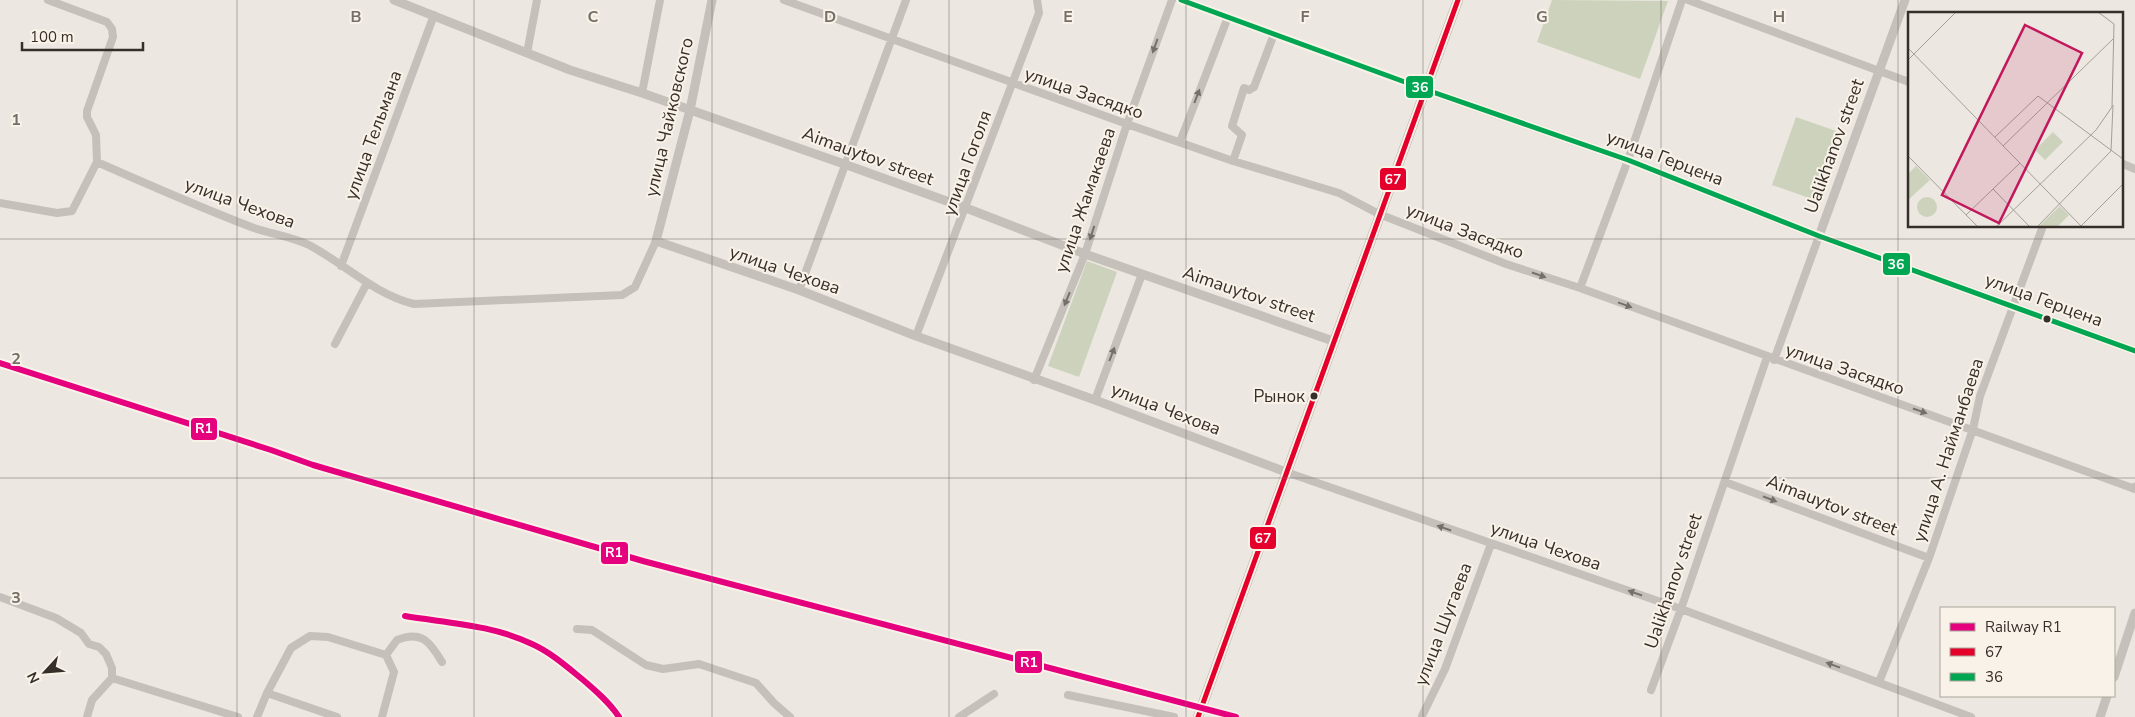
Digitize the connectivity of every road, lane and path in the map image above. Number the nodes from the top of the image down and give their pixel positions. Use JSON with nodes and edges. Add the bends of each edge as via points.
{"nodes":[{"id":1,"x":48,"y":0,"type":"edge"},
{"id":2,"x":394,"y":0,"type":"edge"},
{"id":3,"x":537,"y":0,"type":"edge"},
{"id":4,"x":660,"y":0,"type":"edge"},
{"id":5,"x":712,"y":0,"type":"edge"},
{"id":6,"x":784,"y":0,"type":"edge"},
{"id":7,"x":906,"y":0,"type":"edge"},
{"id":8,"x":1037,"y":0,"type":"edge"},
{"id":9,"x":1172,"y":0,"type":"edge"},
{"id":10,"x":1181,"y":0,"type":"edge"},
{"id":11,"x":1458,"y":0,"type":"edge"},
{"id":12,"x":1682,"y":0,"type":"edge"},
{"id":13,"x":1688,"y":0,"type":"edge"},
{"id":14,"x":1905,"y":0,"type":"edge"},
{"id":15,"x":404,"y":2,"type":"edge"},
{"id":16,"x":434,"y":15,"type":"junction"},
{"id":17,"x":1228,"y":17,"type":"junction"},
{"id":18,"x":1274,"y":34,"type":"junction"},
{"id":19,"x":892,"y":39,"type":"junction"},
{"id":20,"x":527,"y":53,"type":"junction"},
{"id":21,"x":1879,"y":70,"type":"junction"},
{"id":22,"x":1908,"y":82,"type":"edge"},
{"id":23,"x":1012,"y":84,"type":"junction"},
{"id":24,"x":1424,"y":90,"type":"junction"},
{"id":25,"x":642,"y":93,"type":"junction"},
{"id":26,"x":690,"y":110,"type":"junction"},
{"id":27,"x":1127,"y":124,"type":"junction"},
{"id":28,"x":1180,"y":142,"type":"junction"},
{"id":29,"x":1628,"y":160,"type":"junction"},
{"id":30,"x":1233,"y":161,"type":"junction"},
{"id":31,"x":96,"y":162,"type":"junction"},
{"id":32,"x":2122,"y":163,"type":"edge"},
{"id":33,"x":844,"y":164,"type":"junction"},
{"id":34,"x":2135,"y":169,"type":"edge"},
{"id":35,"x":0,"y":204,"type":"edge"},
{"id":36,"x":966,"y":208,"type":"junction"},
{"id":37,"x":1379,"y":214,"type":"junction"},
{"id":38,"x":2042,"y":228,"type":"edge"},
{"id":39,"x":1819,"y":236,"type":"junction"},
{"id":40,"x":656,"y":241,"type":"junction"},
{"id":41,"x":1085,"y":254,"type":"junction"},
{"id":42,"x":341,"y":266,"type":"junction"},
{"id":43,"x":1142,"y":274,"type":"junction"},
{"id":44,"x":367,"y":283,"type":"junction"},
{"id":45,"x":1580,"y":288,"type":"junction"},
{"id":46,"x":799,"y":290,"type":"junction"},
{"id":47,"x":2014,"y":306,"type":"junction"},
{"id":48,"x":916,"y":336,"type":"junction"},
{"id":49,"x":1333,"y":341,"type":"junction"},
{"id":50,"x":336,"y":344,"type":"dead end"},
{"id":51,"x":2135,"y":351,"type":"edge"},
{"id":52,"x":1771,"y":358,"type":"junction"},
{"id":53,"x":1034,"y":380,"type":"junction"},
{"id":54,"x":1095,"y":400,"type":"junction"},
{"id":55,"x":1973,"y":429,"type":"junction"},
{"id":56,"x":1286,"y":472,"type":"junction"},
{"id":57,"x":1724,"y":482,"type":"junction"},
{"id":58,"x":2134,"y":488,"type":"edge"},
{"id":59,"x":1490,"y":544,"type":"junction"},
{"id":60,"x":1929,"y":558,"type":"junction"},
{"id":61,"x":0,"y":596,"type":"edge"},
{"id":62,"x":1681,"y":609,"type":"junction"},
{"id":63,"x":2135,"y":614,"type":"edge"},
{"id":64,"x":577,"y":628,"type":"dead end"},
{"id":65,"x":2132,"y":634,"type":"edge"},
{"id":66,"x":386,"y":655,"type":"junction"},
{"id":67,"x":442,"y":662,"type":"dead end"},
{"id":68,"x":2115,"y":675,"type":"edge"},
{"id":69,"x":112,"y":678,"type":"junction"},
{"id":70,"x":1879,"y":682,"type":"junction"},
{"id":71,"x":1651,"y":690,"type":"dead end"},
{"id":72,"x":267,"y":693,"type":"junction"},
{"id":73,"x":994,"y":694,"type":"dead end"},
{"id":74,"x":1068,"y":695,"type":"dead end"},
{"id":75,"x":2107,"y":697,"type":"edge"},
{"id":76,"x":1422,"y":716,"type":"dead end"},
{"id":77,"x":87,"y":717,"type":"edge"},
{"id":78,"x":238,"y":717,"type":"edge"},
{"id":79,"x":257,"y":717,"type":"edge"},
{"id":80,"x":337,"y":717,"type":"edge"},
{"id":81,"x":382,"y":717,"type":"edge"},
{"id":82,"x":790,"y":717,"type":"edge"},
{"id":83,"x":959,"y":717,"type":"edge"},
{"id":84,"x":1174,"y":717,"type":"edge"},
{"id":85,"x":1198,"y":717,"type":"edge"},
{"id":86,"x":1971,"y":717,"type":"edge"},
{"id":87,"x":2100,"y":717,"type":"edge"}],
"edges":[{"from":1,"to":31,"type":"street","via":[[107,22],[112,29],[114,37],[87,111],[96,135]]},
{"from":2,"to":15,"type":"street","name":"Aimauytov street"},
{"from":3,"to":20,"type":"street"},
{"from":4,"to":25,"type":"street"},
{"from":5,"to":26,"type":"street","name":"улица Чайковского"},
{"from":6,"to":19,"type":"street","name":"улица Засядко"},
{"from":7,"to":19,"type":"street"},
{"from":8,"to":23,"type":"street","name":"улица Гоголя","via":[[1039,13]]},
{"from":9,"to":27,"type":"street","name":"улица Жамакаева","one_way":true},
{"from":10,"to":17,"type":"street","name":"улица Герцена"},
{"from":11,"to":24,"type":"main road"},
{"from":12,"to":29,"type":"street"},
{"from":13,"to":21,"type":"street"},
{"from":14,"to":21,"type":"street","name":"Ualikhanov street"},
{"from":15,"to":16,"type":"street","name":"Aimauytov street"},
{"from":16,"to":20,"type":"street","name":"Aimauytov street"},
{"from":16,"to":42,"type":"street","name":"улица Тельмана"},
{"from":17,"to":18,"type":"street","name":"улица Герцена"},
{"from":28,"to":17,"type":"street","one_way":true},
{"from":18,"to":24,"type":"street","name":"улица Герцена"},
{"from":18,"to":30,"type":"street","via":[[1254,87],[1244,88],[1232,126],[1242,134]]},
{"from":19,"to":23,"type":"street","name":"улица Засядко"},
{"from":19,"to":33,"type":"street"},
{"from":20,"to":25,"type":"street","name":"Aimauytov street"},
{"from":21,"to":22,"type":"street"},
{"from":21,"to":39,"type":"street","name":"Ualikhanov street"},
{"from":23,"to":27,"type":"street","name":"улица Засядко"},
{"from":23,"to":36,"type":"street","name":"улица Гоголя"},
{"from":24,"to":29,"type":"street","name":"улица Герцена"},
{"from":24,"to":37,"type":"main road"},
{"from":25,"to":26,"type":"street","name":"Aimauytov street"},
{"from":26,"to":33,"type":"street","name":"Aimauytov street"},
{"from":26,"to":40,"type":"street","name":"улица Чайковского"},
{"from":27,"to":28,"type":"street","name":"улица Засядко"},
{"from":27,"to":41,"type":"street","name":"улица Жамакаева","one_way":true},
{"from":28,"to":30,"type":"street","name":"улица Засядко"},
{"from":29,"to":39,"type":"street","name":"улица Герцена"},
{"from":29,"to":45,"type":"street"},
{"from":30,"to":37,"type":"street","name":"улица Засядко","via":[[1339,193]]},
{"from":31,"to":35,"type":"street","via":[[72,211],[57,213]]},
{"from":31,"to":42,"type":"street","name":"улица Чехова","via":[[254,228],[308,245]]},
{"from":32,"to":34,"type":"street"},
{"from":33,"to":36,"type":"street","name":"Aimauytov street"},
{"from":33,"to":46,"type":"street"},
{"from":36,"to":41,"type":"street","name":"Aimauytov street"},
{"from":36,"to":48,"type":"street","name":"улица Гоголя"},
{"from":37,"to":45,"type":"street","name":"улица Засядко","one_way":true,"via":[[1506,264]]},
{"from":37,"to":49,"type":"main road"},
{"from":38,"to":47,"type":"street","name":"улица А. Найманбаева"},
{"from":39,"to":47,"type":"street","name":"улица Герцена"},
{"from":39,"to":52,"type":"street","name":"Ualikhanov street"},
{"from":40,"to":44,"type":"street","name":"улица Чехова","via":[[635,287],[622,295],[414,304],[398,300]]},
{"from":40,"to":46,"type":"street","name":"улица Чехова"},
{"from":41,"to":43,"type":"street","name":"Aimauytov street"},
{"from":41,"to":53,"type":"street","name":"улица Жамакаева","one_way":true},
{"from":42,"to":44,"type":"street","name":"улица Чехова"},
{"from":43,"to":49,"type":"street","name":"Aimauytov street"},
{"from":54,"to":43,"type":"street","one_way":true},
{"from":44,"to":50,"type":"street"},
{"from":45,"to":52,"type":"street","name":"улица Засядко","one_way":true},
{"from":46,"to":48,"type":"street","name":"улица Чехова"},
{"from":47,"to":51,"type":"street","name":"улица Герцена"},
{"from":47,"to":55,"type":"street","name":"улица А. Найманбаева","via":[[1980,396]]},
{"from":48,"to":53,"type":"street","name":"улица Чехова"},
{"from":49,"to":56,"type":"main road"},
{"from":52,"to":55,"type":"street","name":"улица Засядко","one_way":true},
{"from":52,"to":57,"type":"street","name":"Ualikhanov street"},
{"from":53,"to":54,"type":"street","name":"улица Чехова"},
{"from":54,"to":56,"type":"street","name":"улица Чехова"},
{"from":55,"to":58,"type":"street","name":"улица Засядко"},
{"from":55,"to":60,"type":"street","name":"улица А. Найманбаева"},
{"from":59,"to":56,"type":"street","name":"улица Чехова","one_way":true},
{"from":56,"to":85,"type":"main road"},
{"from":57,"to":60,"type":"street","name":"Aimauytov street","one_way":true},
{"from":57,"to":62,"type":"street","name":"Ualikhanov street"},
{"from":62,"to":59,"type":"street","name":"улица Чехова","one_way":true},
{"from":59,"to":76,"type":"street","name":"улица Шугаева","via":[[1445,668]]},
{"from":60,"to":70,"type":"street","name":"улица А. Найманбаева"},
{"from":61,"to":69,"type":"street","via":[[56,618],[80,633],[89,644],[106,654]]},
{"from":70,"to":62,"type":"street","name":"улица Чехова","one_way":true},
{"from":62,"to":71,"type":"street","name":"Ualikhanov street"},
{"from":63,"to":65,"type":"street"},
{"from":64,"to":82,"type":"street","via":[[592,630],[646,665],[662,670],[699,664],[756,682]]},
{"from":65,"to":68,"type":"street"},
{"from":66,"to":67,"type":"street","via":[[397,640],[417,636],[431,644]]},
{"from":66,"to":72,"type":"street","via":[[328,637],[310,636],[291,648]]},
{"from":66,"to":81,"type":"street","via":[[394,672]]},
{"from":69,"to":77,"type":"street","via":[[92,700]]},
{"from":69,"to":78,"type":"street"},
{"from":70,"to":86,"type":"street","name":"улица Чехова"},
{"from":72,"to":79,"type":"street"},
{"from":72,"to":80,"type":"street"},
{"from":73,"to":83,"type":"street"},
{"from":74,"to":84,"type":"street"},
{"from":75,"to":87,"type":"street"}]}
